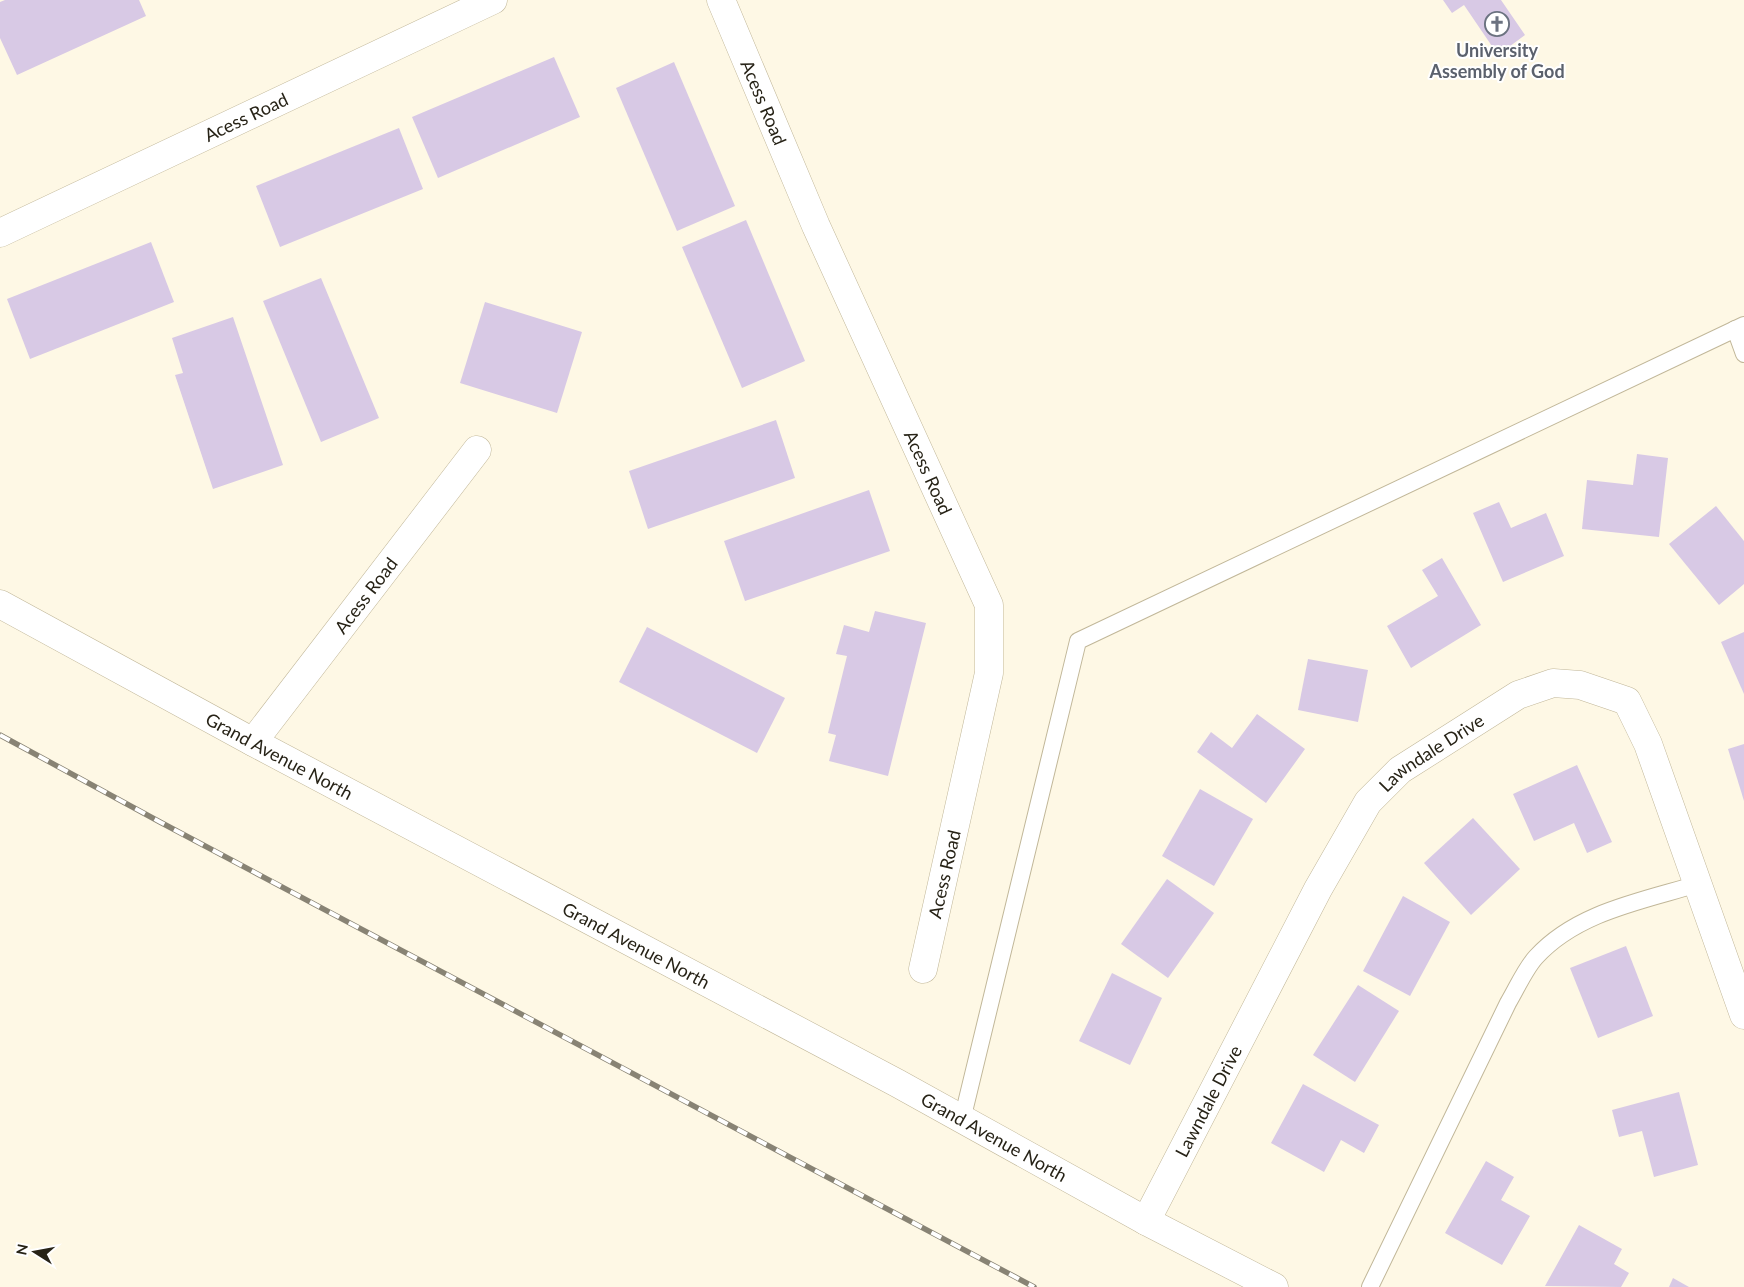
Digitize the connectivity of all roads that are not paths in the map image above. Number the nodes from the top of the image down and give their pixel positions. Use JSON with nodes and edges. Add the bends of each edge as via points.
{"nodes":[{"id":1,"x":493,"y":0,"type":"edge"},
{"id":2,"x":721,"y":0,"type":"edge"},
{"id":3,"x":0,"y":233,"type":"edge"},
{"id":4,"x":1740,"y":327,"type":"edge"},
{"id":5,"x":1744,"y":354,"type":"edge"},
{"id":6,"x":477,"y":450,"type":"dead end"},
{"id":7,"x":0,"y":604,"type":"edge"},
{"id":8,"x":253,"y":742,"type":"junction"},
{"id":9,"x":1698,"y":884,"type":"junction"},
{"id":10,"x":923,"y":969,"type":"dead end"},
{"id":11,"x":1744,"y":1015,"type":"edge"},
{"id":12,"x":962,"y":1120,"type":"junction"},
{"id":13,"x":1146,"y":1221,"type":"junction"},
{"id":14,"x":1274,"y":1287,"type":"edge"},
{"id":15,"x":1370,"y":1287,"type":"edge"}],
"edges":[{"from":1,"to":3,"type":"street","name":"Acess Road"},
{"from":2,"to":10,"type":"street","name":"Acess Road","via":[[816,226],[990,605],[989,673]]},
{"from":4,"to":5,"type":"lane"},
{"from":4,"to":12,"type":"lane","via":[[1078,641]]},
{"from":6,"to":8,"type":"street","name":"Acess Road"},
{"from":7,"to":8,"type":"street","name":"Grand Avenue North"},
{"from":8,"to":12,"type":"street","name":"Grand Avenue North"},
{"from":9,"to":11,"type":"street","name":"Lawndale Drive"},
{"from":9,"to":13,"type":"street","name":"Lawndale Drive","via":[[1648,744],[1627,701],[1580,685],[1553,683],[1518,695],[1400,770],[1368,802],[1318,889]]},
{"from":9,"to":15,"type":"lane","via":[[1606,912],[1563,932],[1536,958],[1508,1002]]},
{"from":12,"to":13,"type":"street","name":"Grand Avenue North"},
{"from":13,"to":14,"type":"street","name":"Grand Avenue North"}]}
